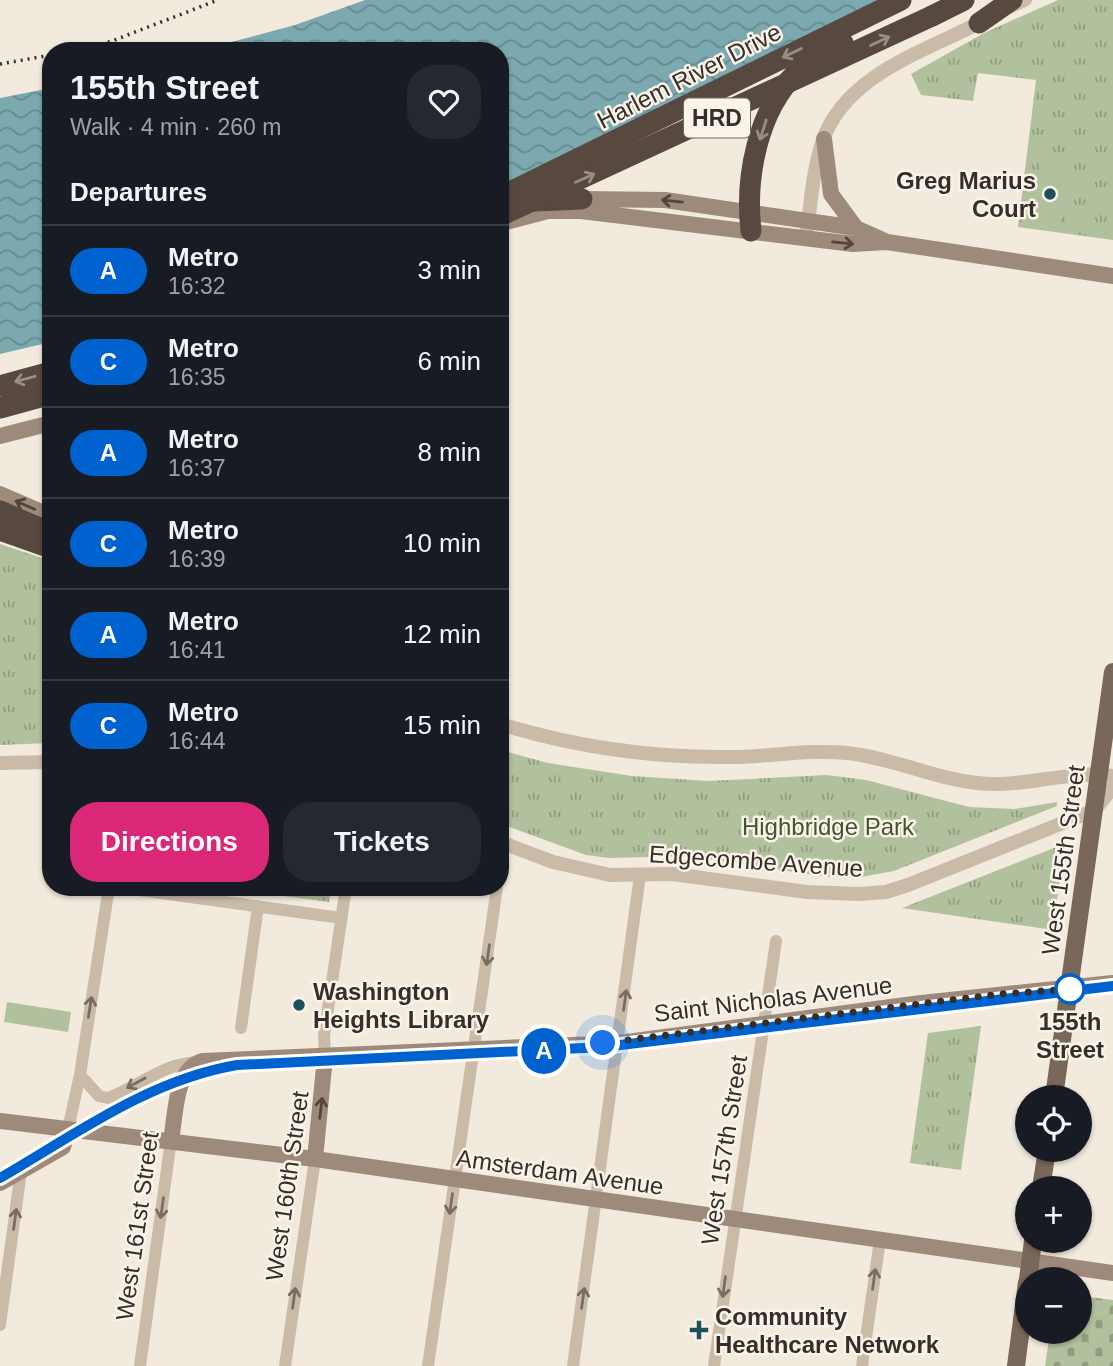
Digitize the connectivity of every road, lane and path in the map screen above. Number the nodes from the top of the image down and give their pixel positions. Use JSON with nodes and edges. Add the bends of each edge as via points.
{"nodes":[{"id":1,"x":964,"y":0,"type":"edge"},
{"id":2,"x":1012,"y":0,"type":"edge"},
{"id":3,"x":1026,"y":0,"type":"edge"},
{"id":4,"x":899,"y":1,"type":"edge"},
{"id":5,"x":979,"y":23,"type":"junction"},
{"id":6,"x":824,"y":139,"type":"junction"},
{"id":7,"x":509,"y":193,"type":"edge"},
{"id":8,"x":639,"y":199,"type":"junction"},
{"id":9,"x":509,"y":204,"type":"edge"},
{"id":10,"x":581,"y":205,"type":"junction"},
{"id":11,"x":704,"y":205,"type":"junction"},
{"id":12,"x":509,"y":212,"type":"edge"},
{"id":13,"x":639,"y":217,"type":"junction"},
{"id":14,"x":809,"y":220,"type":"junction"},
{"id":15,"x":750,"y":221,"type":"junction"},
{"id":16,"x":509,"y":222,"type":"edge"},
{"id":17,"x":702,"y":224,"type":"junction"},
{"id":18,"x":856,"y":228,"type":"junction"},
{"id":19,"x":806,"y":238,"type":"junction"},
{"id":20,"x":887,"y":242,"type":"junction"},
{"id":21,"x":1113,"y":276,"type":"edge"},
{"id":22,"x":42,"y":374,"type":"edge"},
{"id":23,"x":0,"y":386,"type":"edge"},
{"id":24,"x":42,"y":396,"type":"edge"},
{"id":25,"x":0,"y":408,"type":"edge"},
{"id":26,"x":42,"y":425,"type":"edge"},
{"id":27,"x":0,"y":436,"type":"edge"},
{"id":28,"x":0,"y":494,"type":"edge"},
{"id":29,"x":0,"y":511,"type":"edge"},
{"id":30,"x":42,"y":512,"type":"edge"},
{"id":31,"x":42,"y":529,"type":"edge"},
{"id":32,"x":0,"y":530,"type":"edge"},
{"id":33,"x":42,"y":545,"type":"edge"},
{"id":34,"x":1112,"y":680,"type":"edge"},
{"id":35,"x":509,"y":726,"type":"edge"},
{"id":36,"x":42,"y":762,"type":"edge"},
{"id":37,"x":0,"y":763,"type":"edge"},
{"id":38,"x":1106,"y":775,"type":"edge"},
{"id":39,"x":1113,"y":787,"type":"edge"},
{"id":40,"x":1095,"y":810,"type":"junction"},
{"id":41,"x":509,"y":845,"type":"edge"},
{"id":42,"x":640,"y":875,"type":"junction"},
{"id":43,"x":108,"y":896,"type":"edge"},
{"id":44,"x":184,"y":896,"type":"edge"},
{"id":45,"x":345,"y":896,"type":"edge"},
{"id":46,"x":496,"y":896,"type":"edge"},
{"id":47,"x":258,"y":906,"type":"junction"},
{"id":48,"x":341,"y":918,"type":"junction"},
{"id":49,"x":776,"y":941,"type":"dead end"},
{"id":50,"x":1113,"y":983,"type":"edge"},
{"id":51,"x":1070,"y":986,"type":"junction"},
{"id":52,"x":766,"y":1023,"type":"junction"},
{"id":53,"x":241,"y":1028,"type":"dead end"},
{"id":54,"x":619,"y":1043,"type":"junction"},
{"id":55,"x":474,"y":1050,"type":"junction"},
{"id":56,"x":325,"y":1057,"type":"junction"},
{"id":57,"x":202,"y":1062,"type":"junction"},
{"id":58,"x":80,"y":1074,"type":"junction"},
{"id":59,"x":1056,"y":1085,"type":"edge"},
{"id":60,"x":0,"y":1121,"type":"edge"},
{"id":61,"x":68,"y":1129,"type":"junction"},
{"id":62,"x":171,"y":1140,"type":"junction"},
{"id":63,"x":314,"y":1159,"type":"junction"},
{"id":64,"x":21,"y":1171,"type":"junction"},
{"id":65,"x":454,"y":1180,"type":"junction"},
{"id":66,"x":0,"y":1183,"type":"edge"},
{"id":67,"x":596,"y":1200,"type":"junction"},
{"id":68,"x":733,"y":1219,"type":"junction"},
{"id":69,"x":880,"y":1240,"type":"junction"},
{"id":70,"x":1015,"y":1272,"type":"edge"},
{"id":71,"x":1092,"y":1273,"type":"edge"},
{"id":72,"x":1113,"y":1273,"type":"edge"},
{"id":73,"x":0,"y":1325,"type":"edge"},
{"id":74,"x":1019,"y":1344,"type":"edge"},
{"id":75,"x":140,"y":1366,"type":"edge"},
{"id":76,"x":285,"y":1366,"type":"edge"},
{"id":77,"x":428,"y":1366,"type":"edge"},
{"id":78,"x":573,"y":1366,"type":"edge"},
{"id":79,"x":713,"y":1366,"type":"edge"},
{"id":80,"x":862,"y":1366,"type":"edge"},
{"id":81,"x":1016,"y":1366,"type":"edge"}],
"edges":[{"from":12,"to":1,"type":"highway","name":"Harlem River Drive","number":"HRD","one_way":true,"bridge":true},
{"from":2,"to":5,"type":"highway"},
{"from":3,"to":5,"type":"street"},
{"from":4,"to":7,"type":"highway","name":"Harlem River Drive","number":"HRD","one_way":true},
{"from":4,"to":15,"type":"highway","one_way":true,"via":[[799,71],[781,92],[757,150]]},
{"from":5,"to":6,"type":"street","via":[[864,84],[843,103]]},
{"from":6,"to":14,"type":"street"},
{"from":6,"to":18,"type":"main road","via":[[831,194]]},
{"from":8,"to":10,"type":"main road"},
{"from":11,"to":8,"type":"main road","one_way":true},
{"from":8,"to":13,"type":"main road"},
{"from":9,"to":10,"type":"highway"},
{"from":10,"to":13,"type":"main road"},
{"from":10,"to":16,"type":"main road"},
{"from":11,"to":15,"type":"main road"},
{"from":11,"to":17,"type":"main road"},
{"from":13,"to":17,"type":"main road"},
{"from":14,"to":15,"type":"main road"},
{"from":14,"to":18,"type":"main road"},
{"from":14,"to":19,"type":"street"},
{"from":15,"to":17,"type":"main road"},
{"from":15,"to":19,"type":"main road"},
{"from":18,"to":20,"type":"main road"},
{"from":19,"to":20,"type":"main road","one_way":true,"via":[[853,244]]},
{"from":20,"to":21,"type":"main road"},
{"from":22,"to":23,"type":"highway","one_way":true},
{"from":24,"to":25,"type":"highway"},
{"from":26,"to":27,"type":"main road"},
{"from":30,"to":28,"type":"main road","one_way":true},
{"from":29,"to":31,"type":"highway"},
{"from":32,"to":33,"type":"highway"},
{"from":34,"to":38,"type":"main road","name":"West 155th Street"},
{"from":35,"to":38,"type":"street","via":[[567,741],[666,755],[847,753],[982,783]]},
{"from":36,"to":37,"type":"street"},
{"from":38,"to":40,"type":"main road","name":"West 155th Street"},
{"from":39,"to":40,"type":"street"},
{"from":40,"to":42,"type":"street","name":"Edgecombe Avenue","via":[[886,892],[834,895],[685,875]]},
{"from":40,"to":51,"type":"main road","name":"West 155th Street"},
{"from":41,"to":42,"type":"street","name":"Edgecombe Avenue","via":[[582,871]]},
{"from":54,"to":42,"type":"street","one_way":true},
{"from":58,"to":43,"type":"street","one_way":true},
{"from":44,"to":47,"type":"street"},
{"from":45,"to":48,"type":"street","name":"West 160th Street"},
{"from":46,"to":55,"type":"street","one_way":true},
{"from":47,"to":48,"type":"street"},
{"from":47,"to":53,"type":"street"},
{"from":48,"to":56,"type":"street","name":"West 160th Street","via":[[324,1035]]},
{"from":49,"to":52,"type":"street","name":"West 157th Street"},
{"from":50,"to":51,"type":"main road","name":"Saint Nicholas Avenue"},
{"from":51,"to":52,"type":"main road","name":"Saint Nicholas Avenue"},
{"from":51,"to":59,"type":"main road","name":"West 155th Street"},
{"from":52,"to":54,"type":"main road","name":"Saint Nicholas Avenue"},
{"from":52,"to":68,"type":"street","name":"West 157th Street"},
{"from":54,"to":55,"type":"main road","name":"Saint Nicholas Avenue"},
{"from":54,"to":67,"type":"street"},
{"from":55,"to":56,"type":"main road","name":"Saint Nicholas Avenue"},
{"from":55,"to":65,"type":"street"},
{"from":56,"to":57,"type":"main road","name":"Saint Nicholas Avenue"},
{"from":63,"to":56,"type":"main road","name":"West 160th Street","one_way":true},
{"from":57,"to":58,"type":"street","name":"Saint Nicholas Avenue","one_way":true,"via":[[161,1069],[108,1098],[99,1096]]},
{"from":57,"to":62,"type":"main road","name":"West 161st Street","via":[[183,1075]]},
{"from":58,"to":61,"type":"street"},
{"from":60,"to":61,"type":"main road","name":"Amsterdam Avenue"},
{"from":61,"to":62,"type":"main road","name":"Amsterdam Avenue"},
{"from":61,"to":64,"type":"main road","via":[[63,1147]]},
{"from":62,"to":63,"type":"main road","name":"Amsterdam Avenue"},
{"from":62,"to":75,"type":"street","name":"West 161st Street","one_way":true},
{"from":63,"to":65,"type":"main road","name":"Amsterdam Avenue"},
{"from":76,"to":63,"type":"street","name":"West 160th Street","one_way":true},
{"from":64,"to":66,"type":"main road"},
{"from":73,"to":64,"type":"street","one_way":true},
{"from":65,"to":67,"type":"main road","name":"Amsterdam Avenue"},
{"from":65,"to":77,"type":"street","one_way":true},
{"from":67,"to":68,"type":"main road","name":"Amsterdam Avenue"},
{"from":78,"to":67,"type":"street","one_way":true},
{"from":68,"to":69,"type":"main road","name":"Amsterdam Avenue"},
{"from":68,"to":79,"type":"street","name":"West 157th Street","one_way":true},
{"from":69,"to":70,"type":"main road","name":"Amsterdam Avenue"},
{"from":80,"to":69,"type":"street","one_way":true},
{"from":71,"to":72,"type":"main road","name":"Amsterdam Avenue"},
{"from":74,"to":81,"type":"main road"}]}
